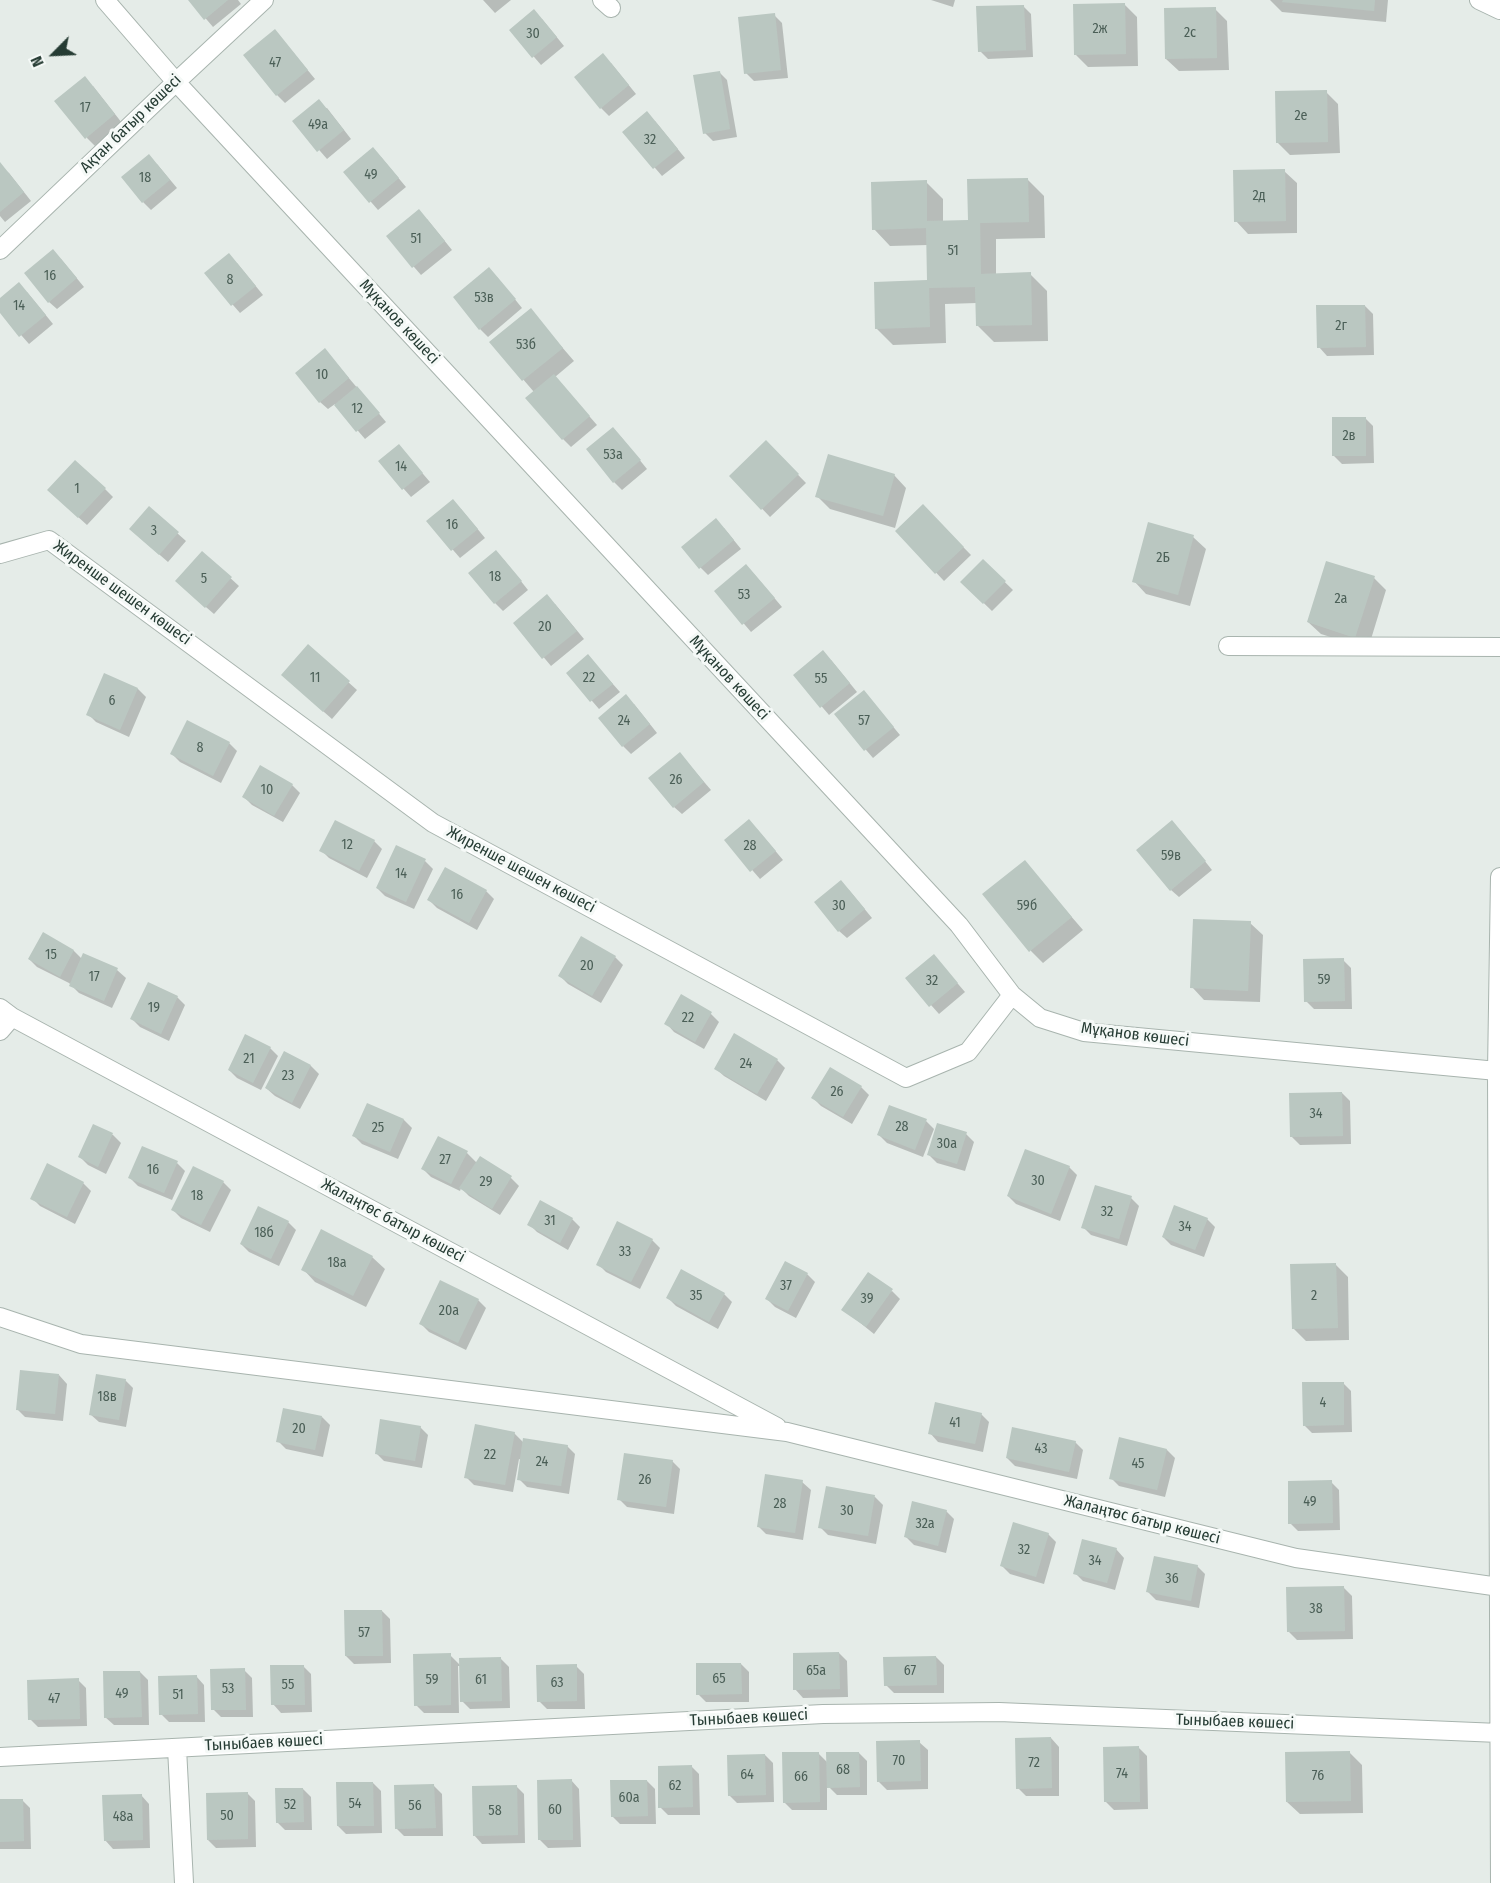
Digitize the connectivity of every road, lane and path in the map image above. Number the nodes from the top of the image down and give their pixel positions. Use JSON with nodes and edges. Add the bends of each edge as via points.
{"nodes":[{"id":1,"x":105,"y":0,"type":"edge"},
{"id":2,"x":264,"y":0,"type":"edge"},
{"id":3,"x":1479,"y":0,"type":"edge"},
{"id":4,"x":1500,"y":10,"type":"edge"},
{"id":5,"x":176,"y":82,"type":"junction"},
{"id":6,"x":0,"y":250,"type":"edge"},
{"id":7,"x":0,"y":554,"type":"edge"},
{"id":8,"x":1228,"y":646,"type":"dead end"},
{"id":9,"x":1500,"y":647,"type":"edge"},
{"id":10,"x":1500,"y":877,"type":"edge"},
{"id":11,"x":1012,"y":995,"type":"junction"},
{"id":12,"x":4,"y":1019,"type":"edge"},
{"id":13,"x":1497,"y":1071,"type":"junction"},
{"id":14,"x":1499,"y":1199,"type":"edge"},
{"id":15,"x":0,"y":1317,"type":"edge"},
{"id":16,"x":787,"y":1432,"type":"junction"},
{"id":17,"x":1499,"y":1587,"type":"edge"},
{"id":18,"x":1499,"y":1733,"type":"edge"},
{"id":19,"x":177,"y":1748,"type":"junction"},
{"id":20,"x":0,"y":1757,"type":"edge"},
{"id":21,"x":184,"y":1883,"type":"edge"},
{"id":22,"x":1500,"y":1883,"type":"edge"}],
"edges":[{"from":1,"to":5,"type":"street","name":"Мұқанов көшесі"},
{"from":2,"to":5,"type":"street","name":"Ақтан батыр көшесі"},
{"from":3,"to":4,"type":"street"},
{"from":5,"to":6,"type":"street","name":"Ақтан батыр көшесі"},
{"from":5,"to":11,"type":"street","name":"Мұқанов көшесі","via":[[959,925]]},
{"from":7,"to":11,"type":"street","name":"Жиренше шешен көшесі","via":[[49,540],[433,823],[906,1078],[968,1052]]},
{"from":8,"to":9,"type":"street"},
{"from":10,"to":13,"type":"street"},
{"from":11,"to":13,"type":"street","name":"Мұқанов көшесі","via":[[1040,1018],[1084,1032]]},
{"from":12,"to":16,"type":"street","name":"Жалаңтөс батыр көшесі"},
{"from":13,"to":14,"type":"street"},
{"from":14,"to":17,"type":"street"},
{"from":15,"to":16,"type":"street","name":"Жалаңтөс батыр көшесі","via":[[81,1344]]},
{"from":16,"to":17,"type":"street","name":"Жалаңтөс батыр көшесі","via":[[1296,1558]]},
{"from":17,"to":18,"type":"street"},
{"from":18,"to":19,"type":"street","name":"Тыныбаев көшесі","via":[[999,1712],[823,1714]]},
{"from":18,"to":22,"type":"street"},
{"from":19,"to":20,"type":"street","name":"Тыныбаев көшесі"},
{"from":19,"to":21,"type":"street"}]}
